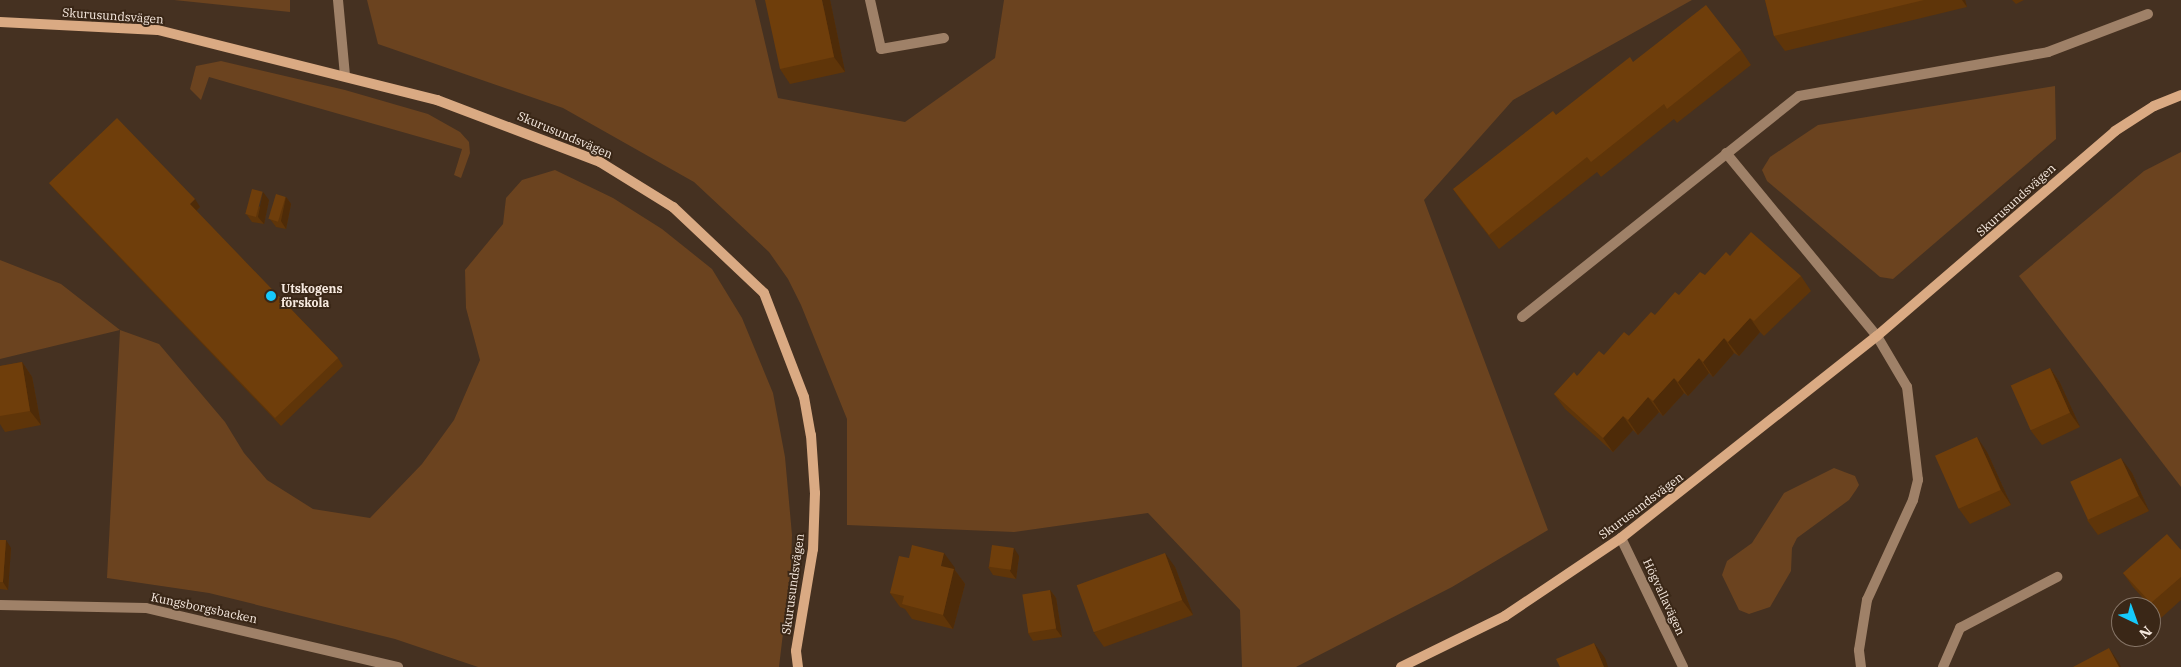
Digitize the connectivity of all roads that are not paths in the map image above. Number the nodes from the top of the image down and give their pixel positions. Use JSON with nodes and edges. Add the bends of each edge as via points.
{"nodes":[{"id":1,"x":338,"y":0,"type":"edge"},
{"id":2,"x":870,"y":0,"type":"edge"},
{"id":3,"x":2148,"y":14,"type":"dead end"},
{"id":4,"x":0,"y":22,"type":"edge"},
{"id":5,"x":944,"y":38,"type":"dead end"},
{"id":6,"x":344,"y":75,"type":"junction"},
{"id":7,"x":2181,"y":95,"type":"edge"},
{"id":8,"x":1726,"y":153,"type":"junction"},
{"id":9,"x":1522,"y":317,"type":"dead end"},
{"id":10,"x":1877,"y":336,"type":"junction"},
{"id":11,"x":1622,"y":538,"type":"junction"},
{"id":12,"x":2057,"y":577,"type":"dead end"},
{"id":13,"x":0,"y":605,"type":"edge"},
{"id":14,"x":398,"y":667,"type":"edge"},
{"id":15,"x":798,"y":667,"type":"edge"},
{"id":16,"x":1401,"y":667,"type":"edge"},
{"id":17,"x":1683,"y":667,"type":"edge"},
{"id":18,"x":1861,"y":667,"type":"edge"},
{"id":19,"x":1943,"y":667,"type":"edge"}],
"edges":[{"from":1,"to":6,"type":"street"},
{"from":2,"to":5,"type":"street","via":[[881,49]]},
{"from":3,"to":8,"type":"street","via":[[2048,52],[1799,96]]},
{"from":4,"to":6,"type":"street","name":"Skurusundsvägen","via":[[158,30]]},
{"from":6,"to":15,"type":"street","name":"Skurusundsvägen","via":[[445,103],[600,162],[673,207],[764,293],[804,397],[811,435],[815,493],[813,549],[796,651]]},
{"from":7,"to":10,"type":"street","name":"Skurusundsvägen","via":[[2154,106],[2115,132]]},
{"from":8,"to":9,"type":"street"},
{"from":8,"to":10,"type":"street"},
{"from":10,"to":11,"type":"street","name":"Skurusundsvägen"},
{"from":10,"to":18,"type":"street","via":[[1907,387],[1918,480],[1913,500],[1867,600],[1859,650]]},
{"from":11,"to":16,"type":"street","name":"Skurusundsvägen","via":[[1505,616]]},
{"from":11,"to":17,"type":"street","name":"Högvallavägen"},
{"from":12,"to":19,"type":"street","via":[[1960,628]]},
{"from":13,"to":14,"type":"street","name":"Kungsborgsbacken","via":[[146,608]]}]}
